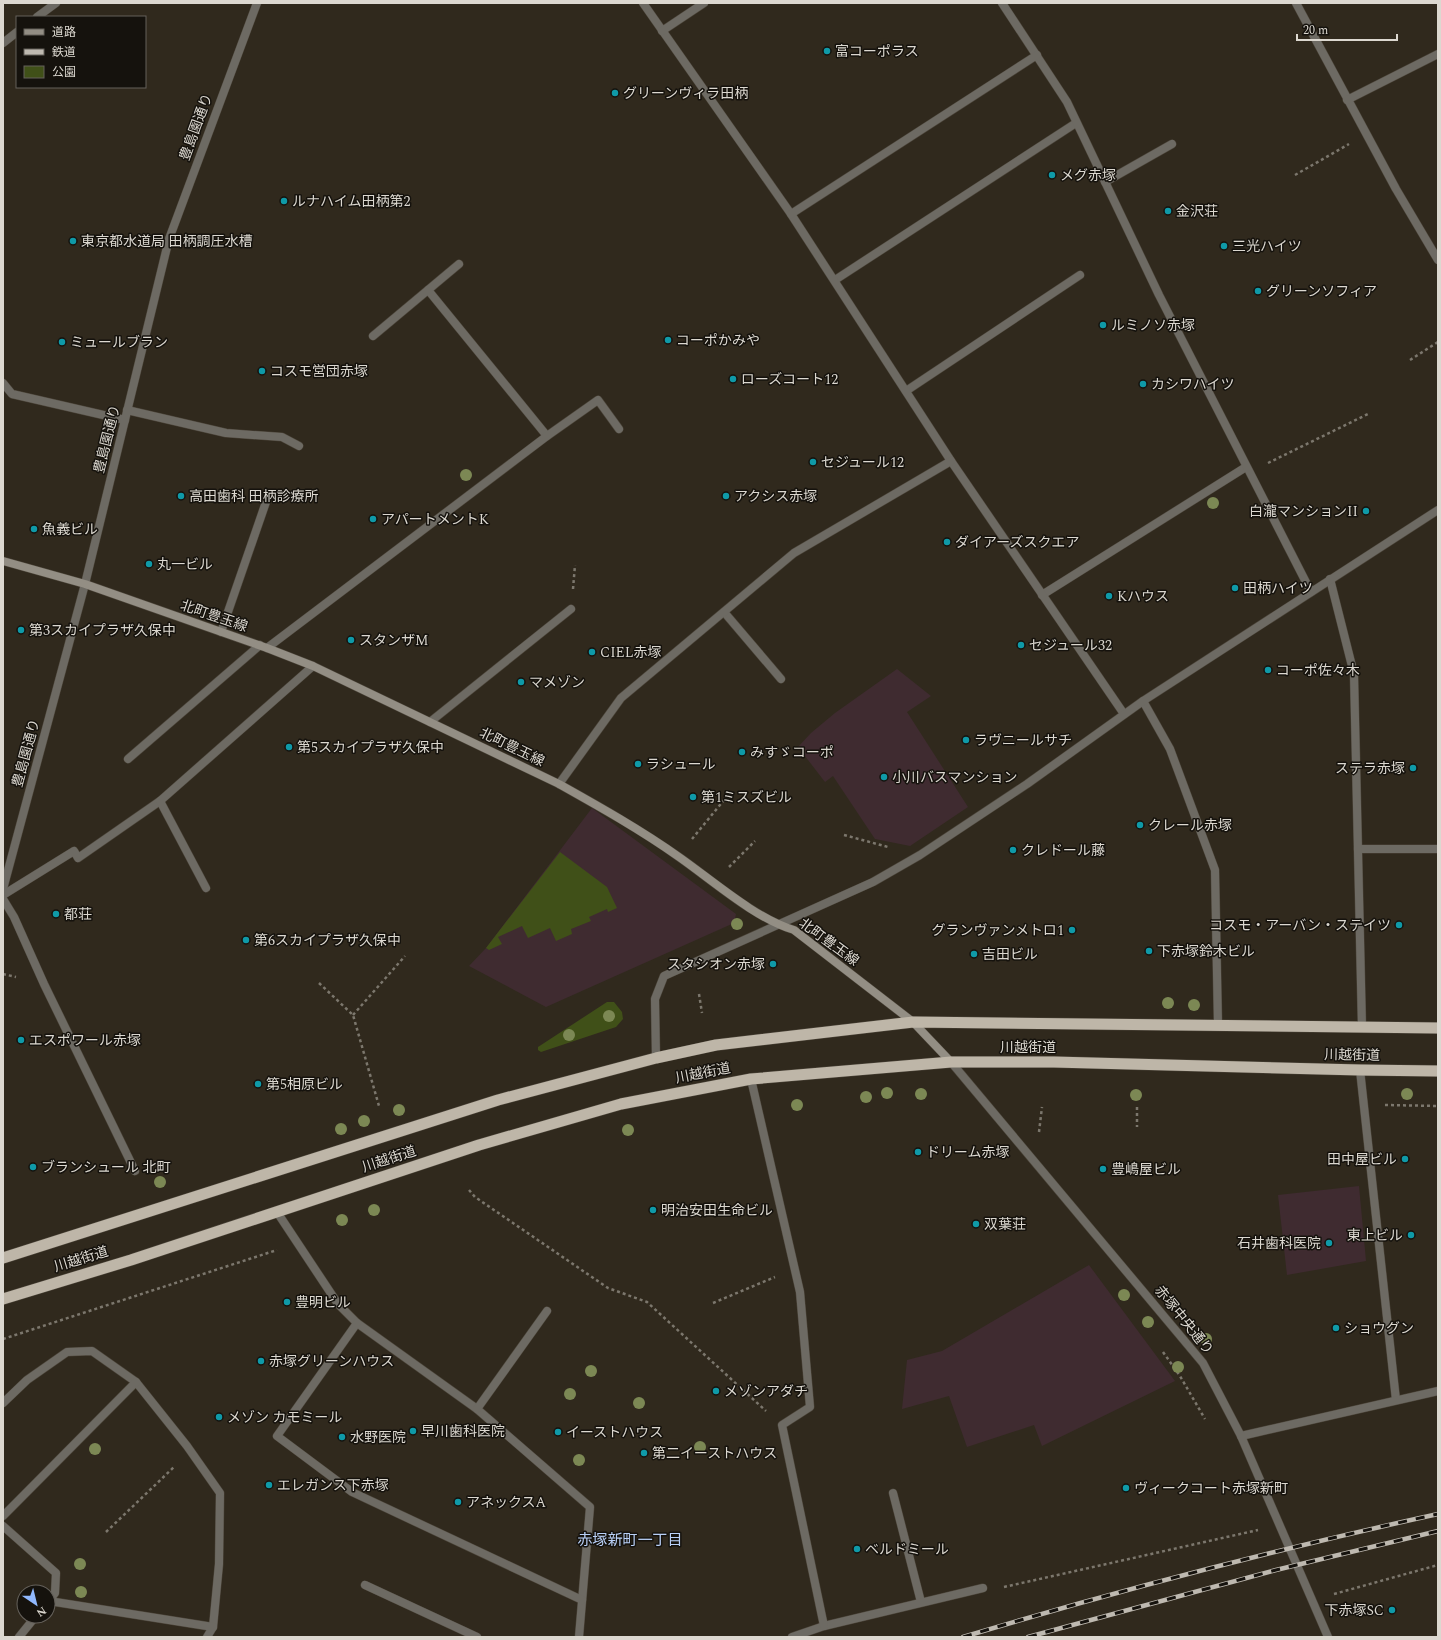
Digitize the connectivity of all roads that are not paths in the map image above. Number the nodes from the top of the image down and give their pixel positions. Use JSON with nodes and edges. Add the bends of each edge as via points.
{"nodes":[{"id":1,"x":55,"y":3,"type":"edge"},
{"id":2,"x":257,"y":3,"type":"edge"},
{"id":3,"x":643,"y":3,"type":"edge"},
{"id":4,"x":704,"y":3,"type":"edge"},
{"id":5,"x":1002,"y":3,"type":"edge"},
{"id":6,"x":1296,"y":3,"type":"edge"},
{"id":7,"x":38,"y":16,"type":"edge"},
{"id":8,"x":662,"y":31,"type":"junction"},
{"id":9,"x":16,"y":33,"type":"edge"},
{"id":10,"x":3,"y":42,"type":"edge"},
{"id":11,"x":1438,"y":54,"type":"edge"},
{"id":12,"x":1038,"y":55,"type":"junction"},
{"id":13,"x":1347,"y":100,"type":"junction"},
{"id":14,"x":1076,"y":123,"type":"junction"},
{"id":15,"x":1172,"y":144,"type":"dead end"},
{"id":16,"x":1105,"y":182,"type":"junction"},
{"id":17,"x":791,"y":214,"type":"junction"},
{"id":18,"x":1438,"y":260,"type":"edge"},
{"id":19,"x":459,"y":264,"type":"dead end"},
{"id":20,"x":1080,"y":275,"type":"dead end"},
{"id":21,"x":835,"y":280,"type":"junction"},
{"id":22,"x":428,"y":290,"type":"junction"},
{"id":23,"x":373,"y":336,"type":"dead end"},
{"id":24,"x":3,"y":382,"type":"edge"},
{"id":25,"x":906,"y":391,"type":"junction"},
{"id":26,"x":127,"y":410,"type":"junction"},
{"id":27,"x":125,"y":420,"type":"junction"},
{"id":28,"x":619,"y":429,"type":"dead end"},
{"id":29,"x":547,"y":436,"type":"junction"},
{"id":30,"x":299,"y":446,"type":"dead end"},
{"id":31,"x":951,"y":461,"type":"junction"},
{"id":32,"x":1248,"y":470,"type":"junction"},
{"id":33,"x":266,"y":502,"type":"dead end"},
{"id":34,"x":1438,"y":510,"type":"edge"},
{"id":35,"x":3,"y":561,"type":"edge"},
{"id":36,"x":1330,"y":579,"type":"junction"},
{"id":37,"x":85,"y":584,"type":"junction"},
{"id":38,"x":1311,"y":592,"type":"junction"},
{"id":39,"x":1042,"y":596,"type":"junction"},
{"id":40,"x":571,"y":609,"type":"dead end"},
{"id":41,"x":724,"y":612,"type":"junction"},
{"id":42,"x":221,"y":632,"type":"junction"},
{"id":43,"x":263,"y":646,"type":"junction"},
{"id":44,"x":312,"y":666,"type":"junction"},
{"id":45,"x":781,"y":679,"type":"dead end"},
{"id":46,"x":1142,"y":701,"type":"junction"},
{"id":47,"x":1124,"y":714,"type":"junction"},
{"id":48,"x":430,"y":722,"type":"junction"},
{"id":49,"x":128,"y":759,"type":"dead end"},
{"id":50,"x":559,"y":784,"type":"junction"},
{"id":51,"x":160,"y":801,"type":"junction"},
{"id":52,"x":1438,"y":848,"type":"edge"},
{"id":53,"x":1358,"y":849,"type":"junction"},
{"id":54,"x":5,"y":873,"type":"edge"},
{"id":55,"x":206,"y":888,"type":"dead end"},
{"id":56,"x":3,"y":889,"type":"edge"},
{"id":57,"x":3,"y":895,"type":"edge"},
{"id":58,"x":3,"y":899,"type":"edge"},
{"id":59,"x":778,"y":925,"type":"junction"},
{"id":60,"x":913,"y":1022,"type":"junction"},
{"id":61,"x":1218,"y":1025,"type":"junction"},
{"id":62,"x":1362,"y":1028,"type":"junction"},
{"id":63,"x":1438,"y":1028,"type":"edge"},
{"id":64,"x":656,"y":1058,"type":"junction"},
{"id":65,"x":951,"y":1062,"type":"junction"},
{"id":66,"x":1360,"y":1070,"type":"junction"},
{"id":67,"x":1438,"y":1071,"type":"edge"},
{"id":68,"x":751,"y":1078,"type":"junction"},
{"id":69,"x":135,"y":1171,"type":"dead end"},
{"id":70,"x":277,"y":1212,"type":"junction"},
{"id":71,"x":3,"y":1258,"type":"edge"},
{"id":72,"x":3,"y":1299,"type":"edge"},
{"id":73,"x":547,"y":1311,"type":"dead end"},
{"id":74,"x":357,"y":1323,"type":"junction"},
{"id":75,"x":136,"y":1382,"type":"junction"},
{"id":76,"x":1438,"y":1391,"type":"edge"},
{"id":77,"x":1396,"y":1400,"type":"junction"},
{"id":78,"x":3,"y":1403,"type":"edge"},
{"id":79,"x":476,"y":1409,"type":"junction"},
{"id":80,"x":1241,"y":1436,"type":"junction"},
{"id":81,"x":893,"y":1493,"type":"dead end"},
{"id":82,"x":3,"y":1516,"type":"edge"},
{"id":83,"x":3,"y":1526,"type":"edge"},
{"id":84,"x":55,"y":1584,"type":"edge"},
{"id":85,"x":365,"y":1585,"type":"dead end"},
{"id":86,"x":984,"y":1588,"type":"road end"},
{"id":87,"x":582,"y":1600,"type":"junction"},
{"id":88,"x":56,"y":1602,"type":"edge"},
{"id":89,"x":921,"y":1602,"type":"junction"},
{"id":90,"x":30,"y":1624,"type":"edge"},
{"id":91,"x":824,"y":1626,"type":"junction"},
{"id":92,"x":213,"y":1627,"type":"junction"},
{"id":93,"x":19,"y":1637,"type":"edge"},
{"id":94,"x":206,"y":1637,"type":"edge"},
{"id":95,"x":477,"y":1637,"type":"edge"},
{"id":96,"x":579,"y":1637,"type":"edge"},
{"id":97,"x":792,"y":1637,"type":"edge"},
{"id":98,"x":1328,"y":1637,"type":"edge"}],
"edges":[{"from":1,"to":7,"type":"street"},
{"from":2,"to":26,"type":"street","name":"豊島園通り","via":[[169,239]]},
{"from":3,"to":8,"type":"street"},
{"from":4,"to":8,"type":"street"},
{"from":5,"to":12,"type":"street"},
{"from":6,"to":13,"type":"street"},
{"from":8,"to":17,"type":"street"},
{"from":9,"to":10,"type":"street"},
{"from":11,"to":13,"type":"street"},
{"from":12,"to":14,"type":"street","via":[[1067,102]]},
{"from":12,"to":17,"type":"street"},
{"from":13,"to":18,"type":"street"},
{"from":14,"to":16,"type":"street"},
{"from":14,"to":21,"type":"street"},
{"from":15,"to":16,"type":"street"},
{"from":16,"to":32,"type":"street"},
{"from":17,"to":21,"type":"street"},
{"from":19,"to":22,"type":"street"},
{"from":20,"to":25,"type":"street"},
{"from":21,"to":25,"type":"street"},
{"from":22,"to":23,"type":"street"},
{"from":22,"to":29,"type":"street"},
{"from":24,"to":27,"type":"street","via":[[12,394]]},
{"from":25,"to":31,"type":"street"},
{"from":26,"to":27,"type":"street","name":"豊島園通り"},
{"from":26,"to":30,"type":"street","via":[[226,433],[282,437]]},
{"from":27,"to":37,"type":"street","name":"豊島園通り"},
{"from":28,"to":29,"type":"street","via":[[598,400]]},
{"from":29,"to":43,"type":"street"},
{"from":31,"to":39,"type":"street"},
{"from":31,"to":41,"type":"street","via":[[794,553]]},
{"from":32,"to":38,"type":"street"},
{"from":32,"to":39,"type":"street"},
{"from":33,"to":42,"type":"street"},
{"from":34,"to":36,"type":"street"},
{"from":35,"to":37,"type":"main road","name":"北町豊玉線"},
{"from":36,"to":38,"type":"street"},
{"from":36,"to":53,"type":"street","via":[[1354,674]]},
{"from":37,"to":42,"type":"main road","name":"北町豊玉線"},
{"from":37,"to":54,"type":"street","name":"豊島園通り"},
{"from":38,"to":46,"type":"street"},
{"from":39,"to":47,"type":"street"},
{"from":40,"to":48,"type":"street"},
{"from":41,"to":45,"type":"street"},
{"from":41,"to":50,"type":"street","via":[[621,698]]},
{"from":42,"to":43,"type":"main road","name":"北町豊玉線"},
{"from":43,"to":44,"type":"main road","name":"北町豊玉線"},
{"from":43,"to":49,"type":"street"},
{"from":44,"to":48,"type":"main road","name":"北町豊玉線"},
{"from":44,"to":51,"type":"street"},
{"from":46,"to":47,"type":"street"},
{"from":46,"to":61,"type":"street","via":[[1170,749],[1215,870]]},
{"from":47,"to":59,"type":"street","via":[[1027,784],[920,855],[873,882]]},
{"from":48,"to":50,"type":"main road","name":"北町豊玉線"},
{"from":50,"to":59,"type":"main road","name":"北町豊玉線","via":[[599,806]]},
{"from":51,"to":55,"type":"street"},
{"from":51,"to":57,"type":"street","via":[[78,858],[74,851]]},
{"from":52,"to":53,"type":"street"},
{"from":53,"to":62,"type":"street"},
{"from":54,"to":56,"type":"street","name":"豊島園通り"},
{"from":58,"to":69,"type":"street","via":[[14,917]]},
{"from":59,"to":60,"type":"main road","name":"北町豊玉線","via":[[794,930]]},
{"from":59,"to":64,"type":"street","via":[[664,976],[655,999]]},
{"from":60,"to":61,"type":"highway","name":"川越街道"},
{"from":60,"to":64,"type":"highway","name":"川越街道","via":[[716,1045]]},
{"from":60,"to":65,"type":"main road","name":"北町豊玉線"},
{"from":61,"to":62,"type":"highway","name":"川越街道"},
{"from":62,"to":63,"type":"highway","name":"川越街道"},
{"from":64,"to":71,"type":"highway","name":"川越街道","via":[[498,1100]]},
{"from":65,"to":66,"type":"highway","name":"川越街道","via":[[1054,1062]]},
{"from":65,"to":68,"type":"highway","name":"川越街道"},
{"from":65,"to":80,"type":"street","name":"赤塚中央通り","via":[[1203,1363]]},
{"from":66,"to":67,"type":"highway","name":"川越街道"},
{"from":66,"to":77,"type":"street"},
{"from":68,"to":70,"type":"highway","name":"川越街道","via":[[620,1104],[479,1145]]},
{"from":68,"to":91,"type":"street","via":[[800,1292],[810,1407],[782,1425]]},
{"from":70,"to":72,"type":"highway","name":"川越街道"},
{"from":70,"to":74,"type":"street","via":[[338,1304]]},
{"from":73,"to":79,"type":"street"},
{"from":74,"to":79,"type":"street"},
{"from":74,"to":87,"type":"street","via":[[277,1436],[352,1492]]},
{"from":75,"to":78,"type":"street","via":[[92,1350],[67,1352],[26,1380]]},
{"from":75,"to":82,"type":"street"},
{"from":75,"to":92,"type":"street","via":[[191,1451],[220,1493],[220,1564]]},
{"from":76,"to":77,"type":"street"},
{"from":77,"to":80,"type":"street"},
{"from":79,"to":87,"type":"street","via":[[590,1507]]},
{"from":80,"to":98,"type":"street","name":"赤塚中央通り"},
{"from":81,"to":89,"type":"street"},
{"from":83,"to":84,"type":"street","via":[[56,1573]]},
{"from":85,"to":95,"type":"street"},
{"from":86,"to":89,"type":"street"},
{"from":87,"to":96,"type":"street"},
{"from":88,"to":92,"type":"street"},
{"from":89,"to":91,"type":"street"},
{"from":90,"to":93,"type":"street"},
{"from":91,"to":97,"type":"street"},
{"from":92,"to":94,"type":"street"}]}
